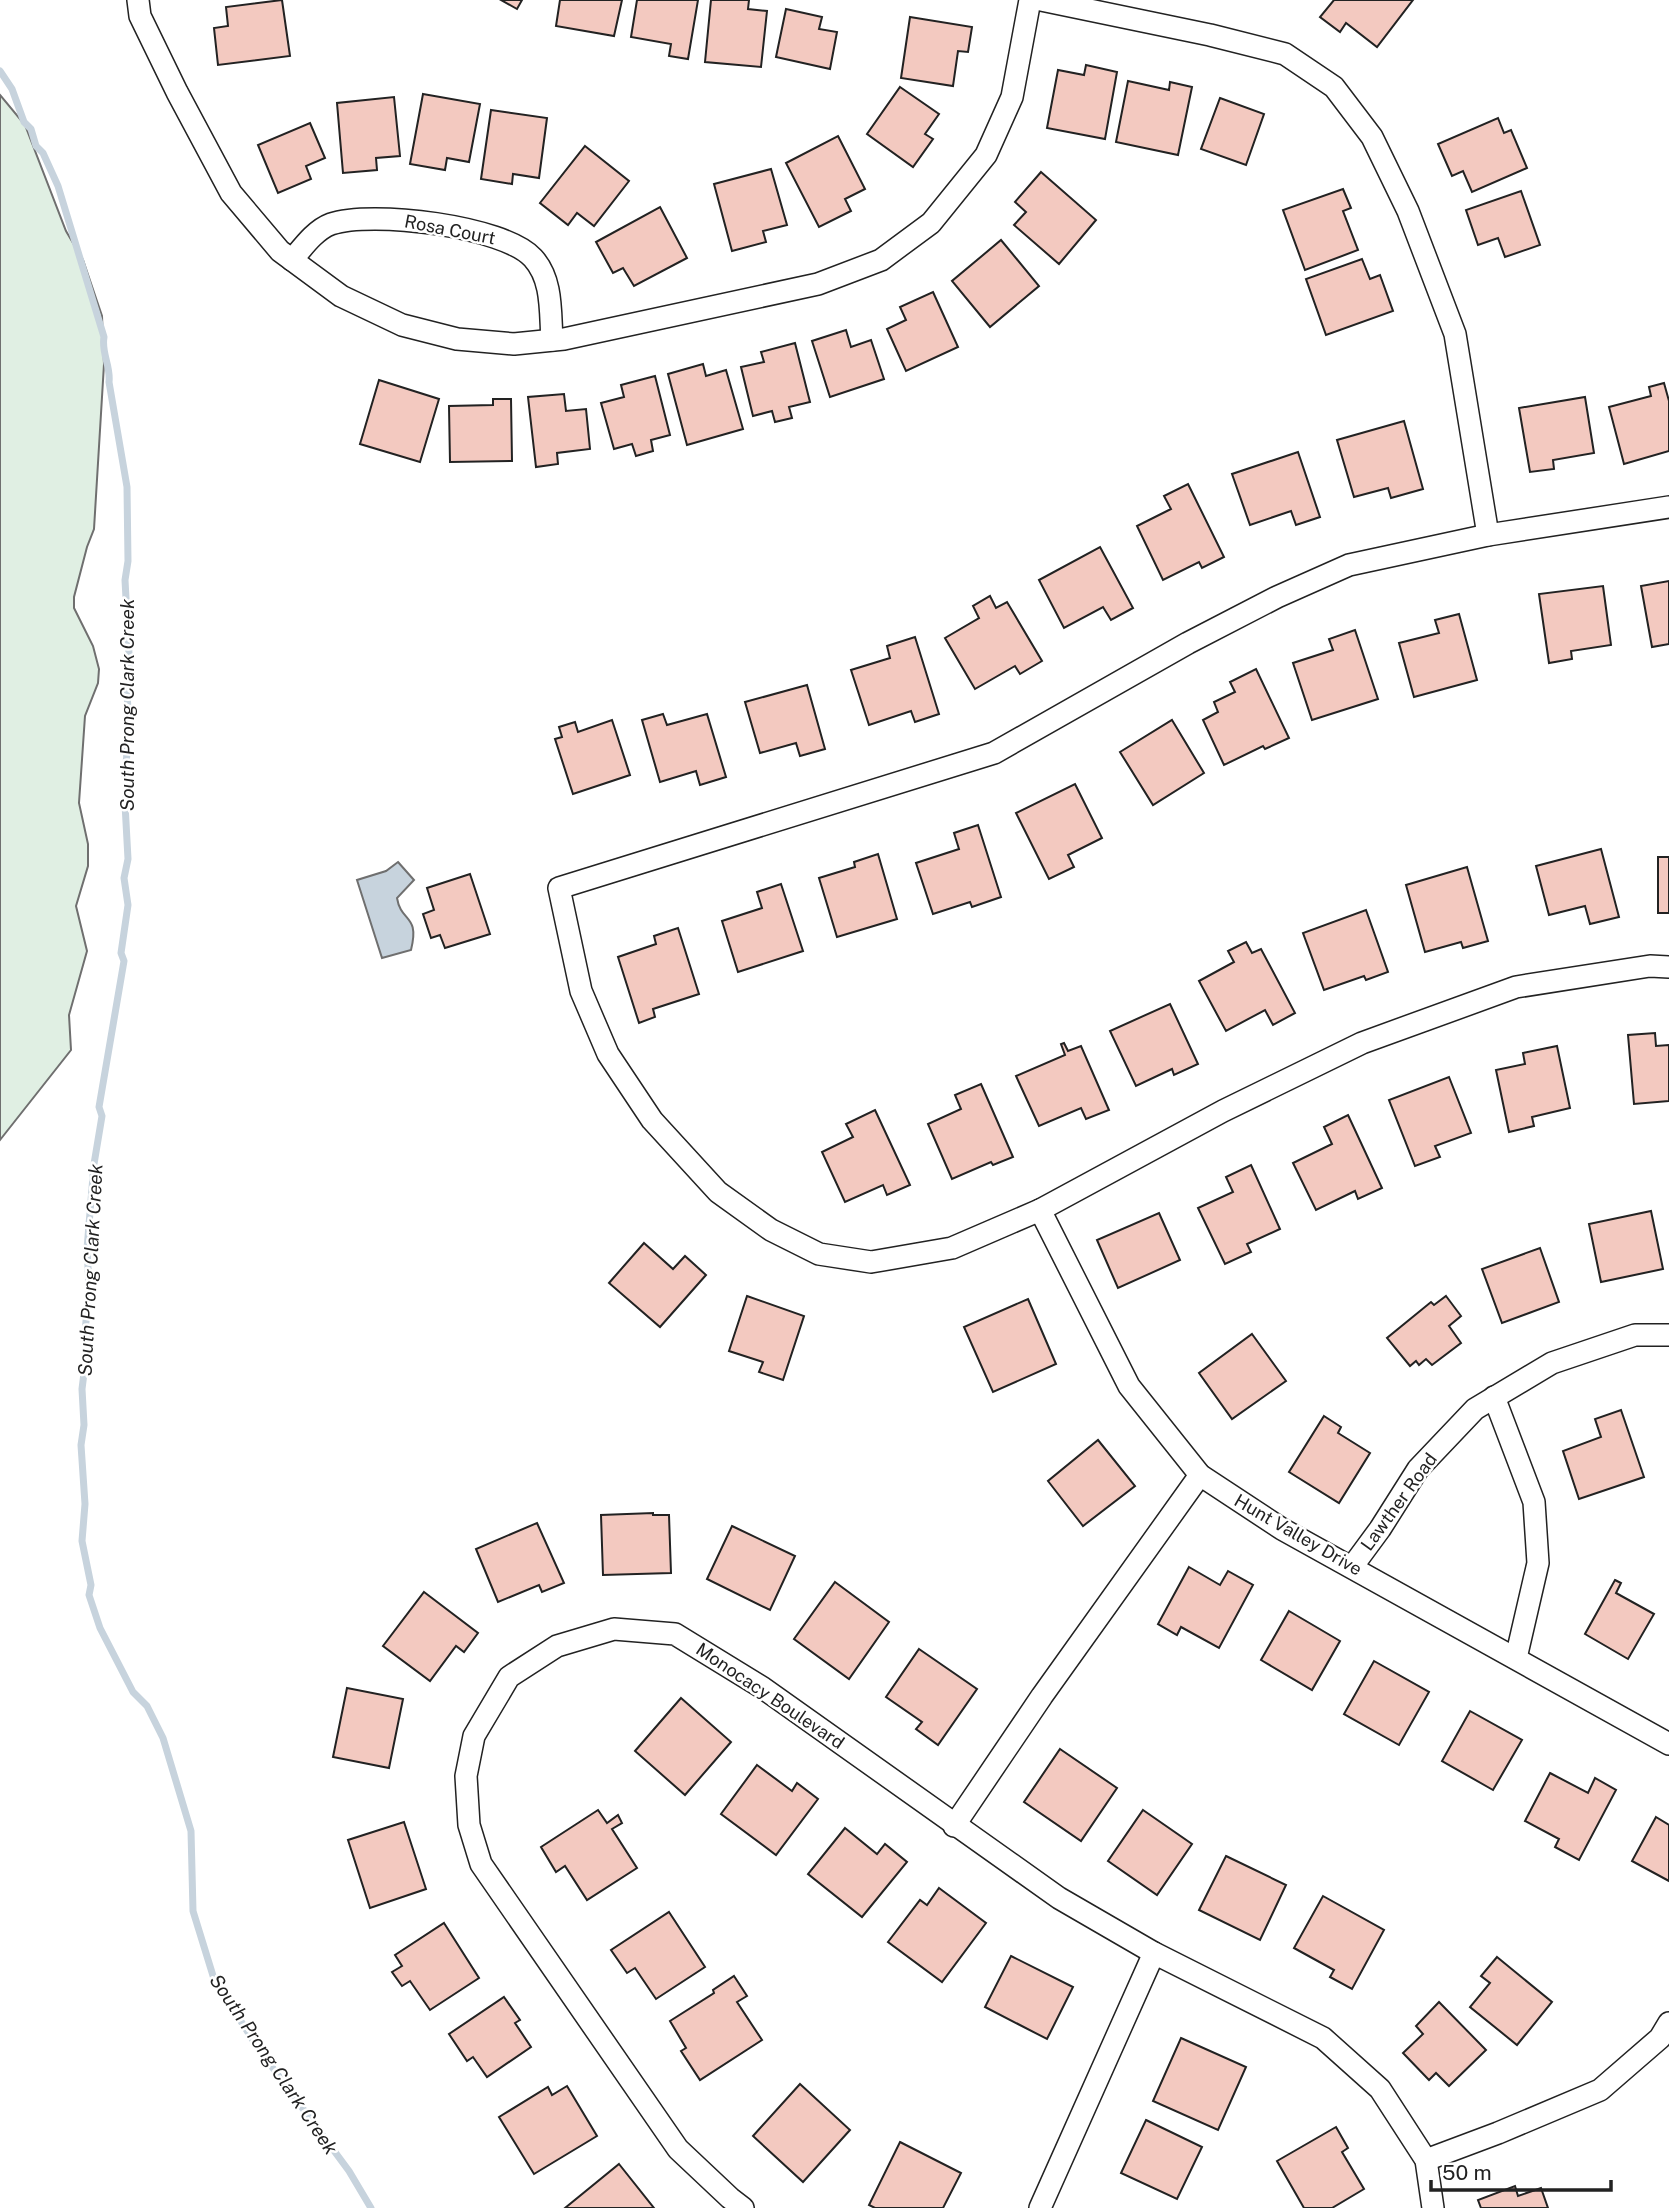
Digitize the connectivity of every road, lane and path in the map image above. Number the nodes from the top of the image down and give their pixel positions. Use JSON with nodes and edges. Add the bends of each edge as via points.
{"nodes":[{"id":1,"x":138,"y":0,"type":"edge"},
{"id":2,"x":1030,"y":0,"type":"edge"},
{"id":3,"x":1041,"y":0,"type":"edge"},
{"id":4,"x":292,"y":260,"type":"junction"},
{"id":5,"x":551,"y":340,"type":"junction"},
{"id":6,"x":1669,"y":506,"type":"edge"},
{"id":7,"x":1488,"y":534,"type":"junction"},
{"id":8,"x":1669,"y":967,"type":"edge"},
{"id":9,"x":1040,"y":1210,"type":"junction"},
{"id":10,"x":1669,"y":1335,"type":"edge"},
{"id":11,"x":1494,"y":1397,"type":"junction"},
{"id":12,"x":1200,"y":1475,"type":"junction"},
{"id":13,"x":1352,"y":1567,"type":"junction"},
{"id":14,"x":1516,"y":1658,"type":"junction"},
{"id":15,"x":1669,"y":1744,"type":"edge"},
{"id":16,"x":954,"y":1826,"type":"junction"},
{"id":17,"x":1154,"y":1953,"type":"junction"},
{"id":18,"x":1669,"y":2023,"type":"edge"},
{"id":19,"x":1426,"y":2160,"type":"junction"},
{"id":20,"x":743,"y":2208,"type":"edge"},
{"id":21,"x":1040,"y":2208,"type":"edge"},
{"id":22,"x":1433,"y":2208,"type":"edge"}],
"edges":[{"from":1,"to":4,"type":"street","via":[[140,16],[231,193]]},
{"from":2,"to":5,"type":"street","via":[[1012,97],[986,155],[931,223],[881,260],[818,284]]},
{"from":3,"to":7,"type":"street","via":[[1284,54],[1334,87],[1373,137],[1408,211],[1455,334]]},
{"from":4,"to":5,"type":"street","via":[[341,296],[402,325],[457,339],[514,344]]},
{"from":4,"to":5,"type":"street","name":"Rosa Court","via":[[313,236],[340,222],[395,219],[482,233],[533,258],[548,286]]},
{"from":6,"to":7,"type":"street"},
{"from":7,"to":9,"type":"street","via":[[1349,565],[1188,643],[994,753],[559,888],[580,991],[608,1054],[652,1120],[718,1192],[771,1230],[819,1254],[871,1262],[952,1248]]},
{"from":8,"to":9,"type":"street","via":[[1516,986],[1362,1043],[1223,1111]]},
{"from":9,"to":12,"type":"street","name":"Hunt Valley Drive","via":[[1129,1386]]},
{"from":10,"to":11,"type":"street","name":"Lawther Road","via":[[1635,1335],[1552,1363]]},
{"from":11,"to":13,"type":"street","name":"Lawther Road","via":[[1475,1409],[1418,1469]]},
{"from":11,"to":14,"type":"street","via":[[1534,1502],[1538,1563]]},
{"from":12,"to":13,"type":"street","name":"Hunt Valley Drive","via":[[1282,1529]]},
{"from":12,"to":16,"type":"street"},
{"from":13,"to":14,"type":"street","name":"Hunt Valley Drive"},
{"from":14,"to":15,"type":"street","name":"Hunt Valley Drive"},
{"from":16,"to":17,"type":"street","name":"Monocacy Boulevard","via":[[1059,1898]]},
{"from":16,"to":20,"type":"street","name":"Monocacy Boulevard","via":[[763,1688],[676,1634],[614,1629],[557,1646],[509,1677],[474,1736],[466,1776],[469,1825],[481,1864],[678,2149]]},
{"from":17,"to":19,"type":"street","name":"Monocacy Boulevard","via":[[1323,2038],[1380,2089]]},
{"from":17,"to":21,"type":"street"},
{"from":18,"to":19,"type":"street","via":[[1660,2038],[1600,2091]]},
{"from":19,"to":22,"type":"street","name":"Monocacy Boulevard"}]}
